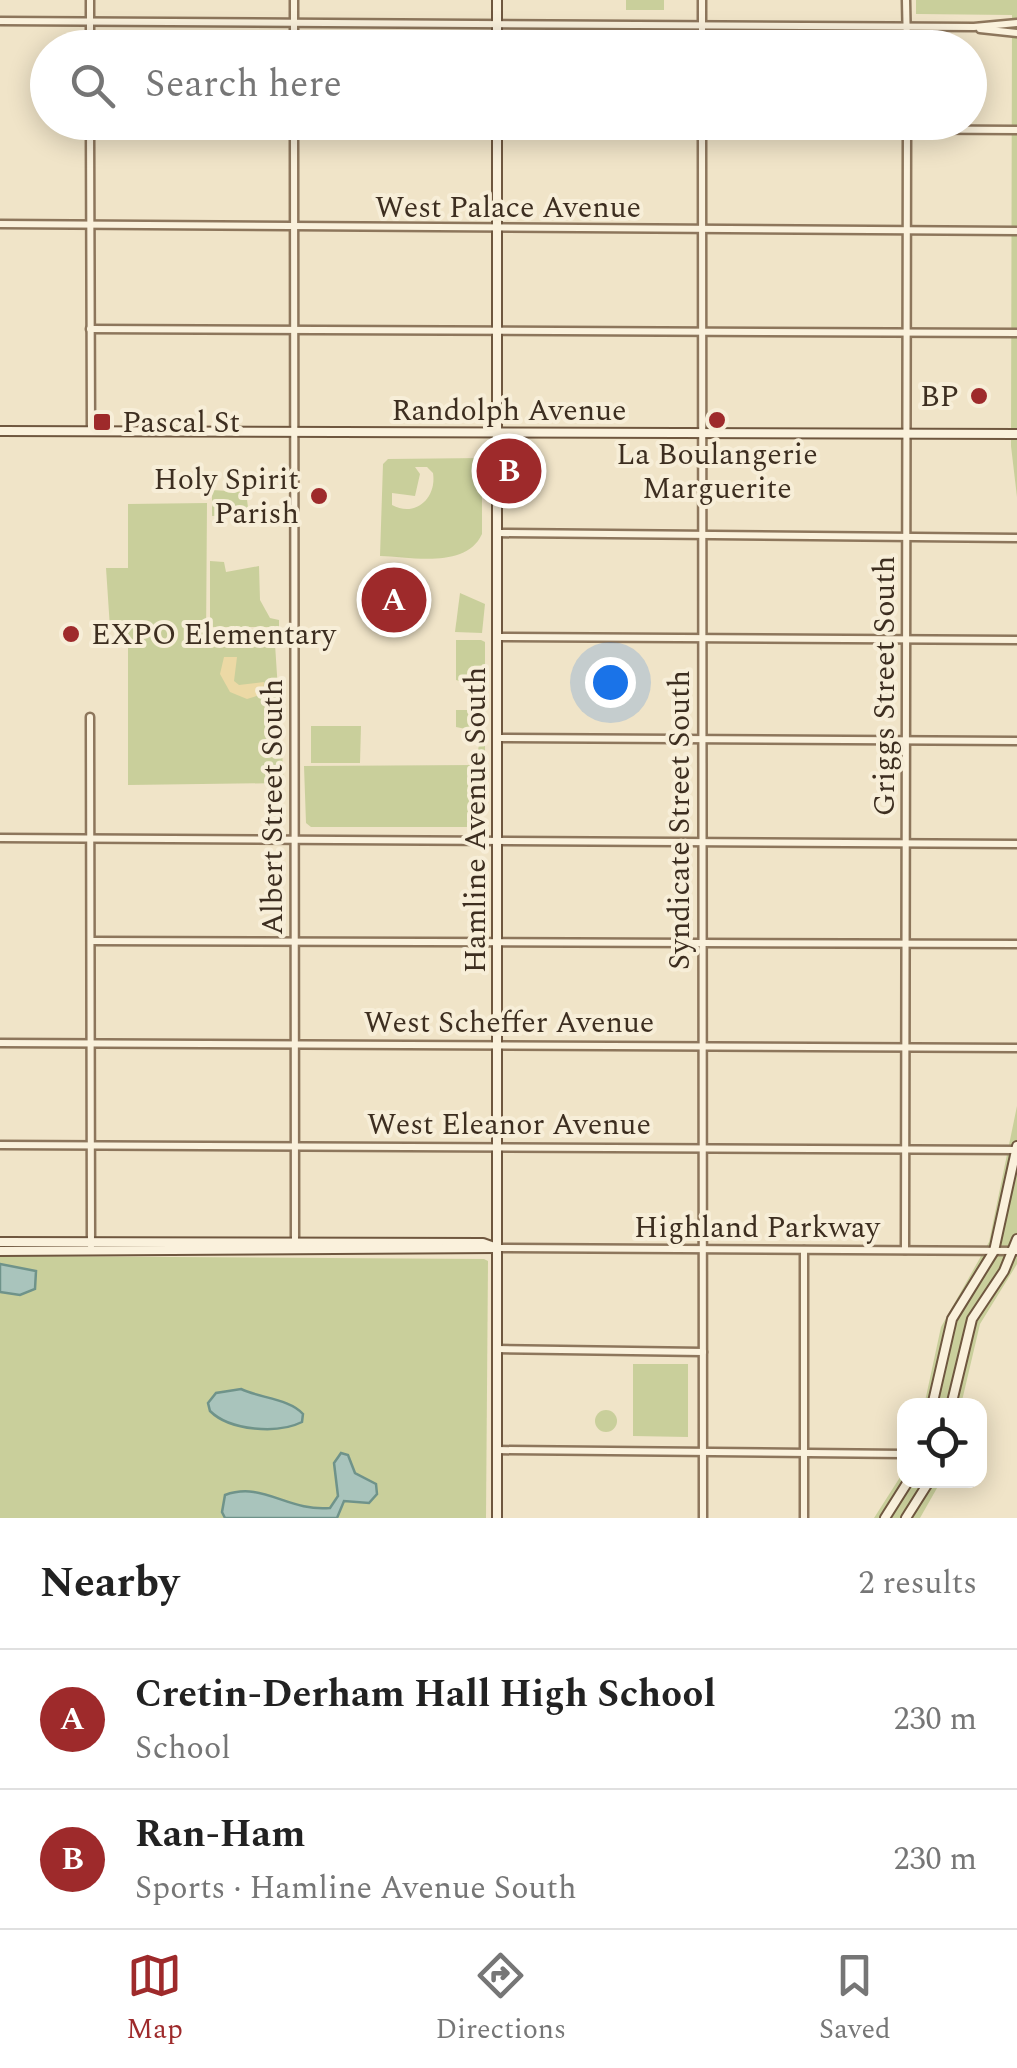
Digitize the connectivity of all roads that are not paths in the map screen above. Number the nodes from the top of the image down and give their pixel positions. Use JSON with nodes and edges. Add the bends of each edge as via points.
{"nodes":[{"id":1,"x":90,"y":0,"type":"edge"},
{"id":2,"x":294,"y":0,"type":"edge"},
{"id":3,"x":497,"y":0,"type":"edge"},
{"id":4,"x":702,"y":0,"type":"edge"},
{"id":5,"x":906,"y":0,"type":"edge"},
{"id":6,"x":0,"y":20,"type":"edge"},
{"id":7,"x":90,"y":22,"type":"junction"},
{"id":8,"x":1017,"y":22,"type":"edge"},
{"id":9,"x":294,"y":24,"type":"junction"},
{"id":10,"x":497,"y":25,"type":"junction"},
{"id":11,"x":702,"y":26,"type":"junction"},
{"id":12,"x":907,"y":27,"type":"junction"},
{"id":13,"x":974,"y":27,"type":"junction"},
{"id":14,"x":90,"y":30,"type":"edge"},
{"id":15,"x":294,"y":30,"type":"edge"},
{"id":16,"x":497,"y":30,"type":"edge"},
{"id":17,"x":702,"y":30,"type":"edge"},
{"id":18,"x":1017,"y":33,"type":"edge"},
{"id":19,"x":987,"y":129,"type":"edge"},
{"id":20,"x":1017,"y":130,"type":"edge"},
{"id":21,"x":90,"y":140,"type":"edge"},
{"id":22,"x":294,"y":140,"type":"edge"},
{"id":23,"x":497,"y":140,"type":"edge"},
{"id":24,"x":702,"y":140,"type":"edge"},
{"id":25,"x":907,"y":140,"type":"edge"},
{"id":26,"x":0,"y":224,"type":"edge"},
{"id":27,"x":90,"y":225,"type":"junction"},
{"id":28,"x":294,"y":228,"type":"junction"},
{"id":29,"x":497,"y":229,"type":"junction"},
{"id":30,"x":702,"y":230,"type":"junction"},
{"id":31,"x":1017,"y":231,"type":"edge"},
{"id":32,"x":907,"y":232,"type":"junction"},
{"id":33,"x":90,"y":329,"type":"junction"},
{"id":34,"x":294,"y":330,"type":"junction"},
{"id":35,"x":497,"y":330,"type":"junction"},
{"id":36,"x":702,"y":331,"type":"junction"},
{"id":37,"x":907,"y":332,"type":"junction"},
{"id":38,"x":1017,"y":332,"type":"edge"},
{"id":39,"x":0,"y":431,"type":"edge"},
{"id":40,"x":91,"y":431,"type":"junction"},
{"id":41,"x":294,"y":432,"type":"junction"},
{"id":42,"x":497,"y":432,"type":"junction"},
{"id":43,"x":702,"y":433,"type":"junction"},
{"id":44,"x":907,"y":434,"type":"junction"},
{"id":45,"x":1017,"y":434,"type":"edge"},
{"id":46,"x":497,"y":533,"type":"junction"},
{"id":47,"x":702,"y":536,"type":"junction"},
{"id":48,"x":906,"y":537,"type":"junction"},
{"id":49,"x":1017,"y":538,"type":"edge"},
{"id":50,"x":497,"y":637,"type":"junction"},
{"id":51,"x":702,"y":638,"type":"junction"},
{"id":52,"x":906,"y":639,"type":"junction"},
{"id":53,"x":1017,"y":640,"type":"edge"},
{"id":54,"x":90,"y":717,"type":"dead end"},
{"id":55,"x":497,"y":738,"type":"junction"},
{"id":56,"x":702,"y":739,"type":"junction"},
{"id":57,"x":906,"y":740,"type":"junction"},
{"id":58,"x":1017,"y":741,"type":"edge"},
{"id":59,"x":0,"y":838,"type":"edge"},
{"id":60,"x":90,"y":839,"type":"junction"},
{"id":61,"x":294,"y":840,"type":"junction"},
{"id":62,"x":497,"y":841,"type":"junction"},
{"id":63,"x":702,"y":842,"type":"junction"},
{"id":64,"x":906,"y":843,"type":"junction"},
{"id":65,"x":1017,"y":844,"type":"edge"},
{"id":66,"x":91,"y":941,"type":"junction"},
{"id":67,"x":295,"y":942,"type":"junction"},
{"id":68,"x":497,"y":942,"type":"junction"},
{"id":69,"x":702,"y":943,"type":"junction"},
{"id":70,"x":906,"y":944,"type":"junction"},
{"id":71,"x":1017,"y":944,"type":"edge"},
{"id":72,"x":0,"y":1043,"type":"edge"},
{"id":73,"x":91,"y":1043,"type":"junction"},
{"id":74,"x":295,"y":1044,"type":"junction"},
{"id":75,"x":497,"y":1044,"type":"junction"},
{"id":76,"x":702,"y":1046,"type":"junction"},
{"id":77,"x":906,"y":1046,"type":"junction"},
{"id":78,"x":1017,"y":1048,"type":"edge"},
{"id":79,"x":0,"y":1145,"type":"edge"},
{"id":80,"x":91,"y":1145,"type":"junction"},
{"id":81,"x":295,"y":1146,"type":"junction"},
{"id":82,"x":496,"y":1146,"type":"junction"},
{"id":83,"x":702,"y":1147,"type":"junction"},
{"id":84,"x":905,"y":1148,"type":"junction"},
{"id":85,"x":1017,"y":1148,"type":"edge"},
{"id":86,"x":1017,"y":1240,"type":"edge"},
{"id":87,"x":0,"y":1242,"type":"edge"},
{"id":88,"x":91,"y":1246,"type":"junction"},
{"id":89,"x":294,"y":1247,"type":"junction"},
{"id":90,"x":497,"y":1248,"type":"junction"},
{"id":91,"x":702,"y":1249,"type":"junction"},
{"id":92,"x":804,"y":1250,"type":"junction"},
{"id":93,"x":905,"y":1250,"type":"junction"},
{"id":94,"x":0,"y":1251,"type":"edge"},
{"id":95,"x":994,"y":1251,"type":"junction"},
{"id":96,"x":1015,"y":1251,"type":"edge"},
{"id":97,"x":497,"y":1349,"type":"junction"},
{"id":98,"x":703,"y":1352,"type":"junction"},
{"id":99,"x":934,"y":1398,"type":"edge"},
{"id":100,"x":953,"y":1398,"type":"edge"},
{"id":101,"x":498,"y":1450,"type":"junction"},
{"id":102,"x":702,"y":1452,"type":"junction"},
{"id":103,"x":804,"y":1453,"type":"junction"},
{"id":104,"x":897,"y":1454,"type":"edge"},
{"id":105,"x":905,"y":1488,"type":"edge"},
{"id":106,"x":925,"y":1488,"type":"edge"},
{"id":107,"x":498,"y":1518,"type":"edge"},
{"id":108,"x":702,"y":1518,"type":"edge"},
{"id":109,"x":804,"y":1518,"type":"edge"},
{"id":110,"x":885,"y":1518,"type":"edge"},
{"id":111,"x":906,"y":1518,"type":"edge"}],
"edges":[{"from":1,"to":7,"type":"street"},
{"from":2,"to":9,"type":"street"},
{"from":3,"to":10,"type":"street"},
{"from":4,"to":11,"type":"street"},
{"from":5,"to":12,"type":"street"},
{"from":6,"to":7,"type":"street"},
{"from":7,"to":9,"type":"street"},
{"from":7,"to":14,"type":"street"},
{"from":8,"to":13,"type":"street"},
{"from":9,"to":10,"type":"street"},
{"from":9,"to":15,"type":"street"},
{"from":10,"to":11,"type":"street"},
{"from":10,"to":16,"type":"street"},
{"from":11,"to":12,"type":"street"},
{"from":11,"to":17,"type":"street"},
{"from":12,"to":13,"type":"street"},
{"from":13,"to":18,"type":"street"},
{"from":19,"to":20,"type":"street"},
{"from":21,"to":27,"type":"street"},
{"from":22,"to":28,"type":"street","name":"Albert Street South"},
{"from":23,"to":29,"type":"street","name":"Hamline Avenue South"},
{"from":24,"to":30,"type":"street","name":"Syndicate Street South"},
{"from":25,"to":32,"type":"street","name":"Griggs Street South"},
{"from":26,"to":27,"type":"street","name":"West Palace Avenue"},
{"from":27,"to":28,"type":"street","name":"West Palace Avenue"},
{"from":27,"to":33,"type":"street"},
{"from":28,"to":29,"type":"street","name":"West Palace Avenue"},
{"from":28,"to":34,"type":"street","name":"Albert Street South"},
{"from":29,"to":30,"type":"street","name":"West Palace Avenue"},
{"from":29,"to":35,"type":"street","name":"Hamline Avenue South"},
{"from":30,"to":32,"type":"street","name":"West Palace Avenue"},
{"from":30,"to":36,"type":"street","name":"Syndicate Street South"},
{"from":31,"to":32,"type":"street","name":"West Palace Avenue"},
{"from":32,"to":37,"type":"street","name":"Griggs Street South"},
{"from":33,"to":34,"type":"street"},
{"from":33,"to":40,"type":"street"},
{"from":34,"to":35,"type":"street"},
{"from":34,"to":41,"type":"street","name":"Albert Street South"},
{"from":35,"to":36,"type":"street"},
{"from":35,"to":42,"type":"street","name":"Hamline Avenue South"},
{"from":36,"to":37,"type":"street"},
{"from":36,"to":43,"type":"street","name":"Syndicate Street South"},
{"from":37,"to":38,"type":"street"},
{"from":37,"to":44,"type":"street","name":"Griggs Street South"},
{"from":39,"to":40,"type":"street","name":"Randolph Avenue"},
{"from":40,"to":41,"type":"street","name":"Randolph Avenue"},
{"from":41,"to":42,"type":"street","name":"Randolph Avenue"},
{"from":41,"to":61,"type":"street","name":"Albert Street South"},
{"from":42,"to":43,"type":"street","name":"Randolph Avenue"},
{"from":42,"to":46,"type":"street","name":"Hamline Avenue South"},
{"from":43,"to":44,"type":"street","name":"Randolph Avenue"},
{"from":43,"to":47,"type":"street","name":"Syndicate Street South"},
{"from":44,"to":45,"type":"street","name":"Randolph Avenue"},
{"from":44,"to":48,"type":"street","name":"Griggs Street South"},
{"from":46,"to":47,"type":"street"},
{"from":46,"to":50,"type":"street","name":"Hamline Avenue South"},
{"from":47,"to":48,"type":"street"},
{"from":47,"to":51,"type":"street","name":"Syndicate Street South"},
{"from":48,"to":49,"type":"street"},
{"from":48,"to":52,"type":"street","name":"Griggs Street South"},
{"from":50,"to":51,"type":"street"},
{"from":50,"to":55,"type":"street","name":"Hamline Avenue South"},
{"from":51,"to":52,"type":"street"},
{"from":51,"to":56,"type":"street","name":"Syndicate Street South"},
{"from":52,"to":53,"type":"street"},
{"from":52,"to":57,"type":"street","name":"Griggs Street South"},
{"from":54,"to":60,"type":"street"},
{"from":55,"to":56,"type":"street"},
{"from":55,"to":62,"type":"street","name":"Hamline Avenue South"},
{"from":56,"to":57,"type":"street"},
{"from":56,"to":63,"type":"street","name":"Syndicate Street South"},
{"from":57,"to":58,"type":"street"},
{"from":57,"to":64,"type":"street","name":"Griggs Street South"},
{"from":59,"to":60,"type":"street"},
{"from":60,"to":61,"type":"street"},
{"from":60,"to":66,"type":"street"},
{"from":61,"to":62,"type":"street"},
{"from":61,"to":67,"type":"street","name":"Albert Street South"},
{"from":62,"to":63,"type":"street"},
{"from":62,"to":68,"type":"street","name":"Hamline Avenue South"},
{"from":63,"to":64,"type":"street"},
{"from":63,"to":69,"type":"street","name":"Syndicate Street South"},
{"from":64,"to":65,"type":"street"},
{"from":64,"to":70,"type":"street","name":"Griggs Street South"},
{"from":66,"to":67,"type":"street"},
{"from":66,"to":73,"type":"street"},
{"from":67,"to":68,"type":"street"},
{"from":67,"to":74,"type":"street","name":"Albert Street South"},
{"from":68,"to":69,"type":"street"},
{"from":68,"to":75,"type":"street","name":"Hamline Avenue South"},
{"from":69,"to":70,"type":"street"},
{"from":69,"to":76,"type":"street","name":"Syndicate Street South"},
{"from":70,"to":71,"type":"street"},
{"from":70,"to":77,"type":"street","name":"Griggs Street South"},
{"from":72,"to":73,"type":"street","name":"West Scheffer Avenue"},
{"from":73,"to":74,"type":"street","name":"West Scheffer Avenue"},
{"from":73,"to":80,"type":"street"},
{"from":74,"to":75,"type":"street","name":"West Scheffer Avenue"},
{"from":74,"to":81,"type":"street","name":"Albert Street South"},
{"from":75,"to":76,"type":"street","name":"West Scheffer Avenue"},
{"from":75,"to":82,"type":"street","name":"Hamline Avenue South"},
{"from":76,"to":77,"type":"street","name":"West Scheffer Avenue"},
{"from":76,"to":83,"type":"street","name":"Syndicate Street South"},
{"from":77,"to":78,"type":"street","name":"West Scheffer Avenue"},
{"from":77,"to":84,"type":"street","name":"Griggs Street South"},
{"from":79,"to":80,"type":"street","name":"West Eleanor Avenue"},
{"from":80,"to":81,"type":"street","name":"West Eleanor Avenue"},
{"from":80,"to":88,"type":"street"},
{"from":81,"to":82,"type":"street","name":"West Eleanor Avenue"},
{"from":81,"to":89,"type":"street","name":"Albert Street South"},
{"from":82,"to":83,"type":"street","name":"West Eleanor Avenue"},
{"from":82,"to":90,"type":"street","name":"Hamline Avenue South"},
{"from":83,"to":84,"type":"street","name":"West Eleanor Avenue"},
{"from":83,"to":91,"type":"street","name":"Syndicate Street South"},
{"from":84,"to":85,"type":"street","name":"West Eleanor Avenue"},
{"from":84,"to":93,"type":"street","name":"Griggs Street South"},
{"from":85,"to":95,"type":"street"},
{"from":86,"to":96,"type":"street"},
{"from":87,"to":88,"type":"street","name":"Highland Parkway"},
{"from":88,"to":89,"type":"street","name":"Highland Parkway"},
{"from":88,"to":94,"type":"street","name":"Highland Parkway"},
{"from":89,"to":90,"type":"street","name":"Highland Parkway"},
{"from":90,"to":91,"type":"street","name":"Highland Parkway"},
{"from":90,"to":97,"type":"street","name":"Hamline Avenue South"},
{"from":91,"to":92,"type":"street","name":"Highland Parkway"},
{"from":91,"to":98,"type":"street","name":"Syndicate Street South"},
{"from":92,"to":93,"type":"street","name":"Highland Parkway"},
{"from":92,"to":103,"type":"street"},
{"from":93,"to":95,"type":"street","name":"Highland Parkway"},
{"from":95,"to":96,"type":"street","name":"Highland Parkway"},
{"from":95,"to":99,"type":"street","via":[[952,1319]]},
{"from":96,"to":100,"type":"street","via":[[972,1319]]},
{"from":97,"to":98,"type":"street"},
{"from":97,"to":101,"type":"street","name":"Hamline Avenue South"},
{"from":98,"to":102,"type":"street","name":"Syndicate Street South"},
{"from":101,"to":102,"type":"street"},
{"from":101,"to":107,"type":"street","name":"Hamline Avenue South"},
{"from":102,"to":103,"type":"street"},
{"from":102,"to":108,"type":"street","name":"Syndicate Street South"},
{"from":103,"to":104,"type":"street"},
{"from":103,"to":109,"type":"street"},
{"from":105,"to":110,"type":"street"},
{"from":106,"to":111,"type":"street"}]}
